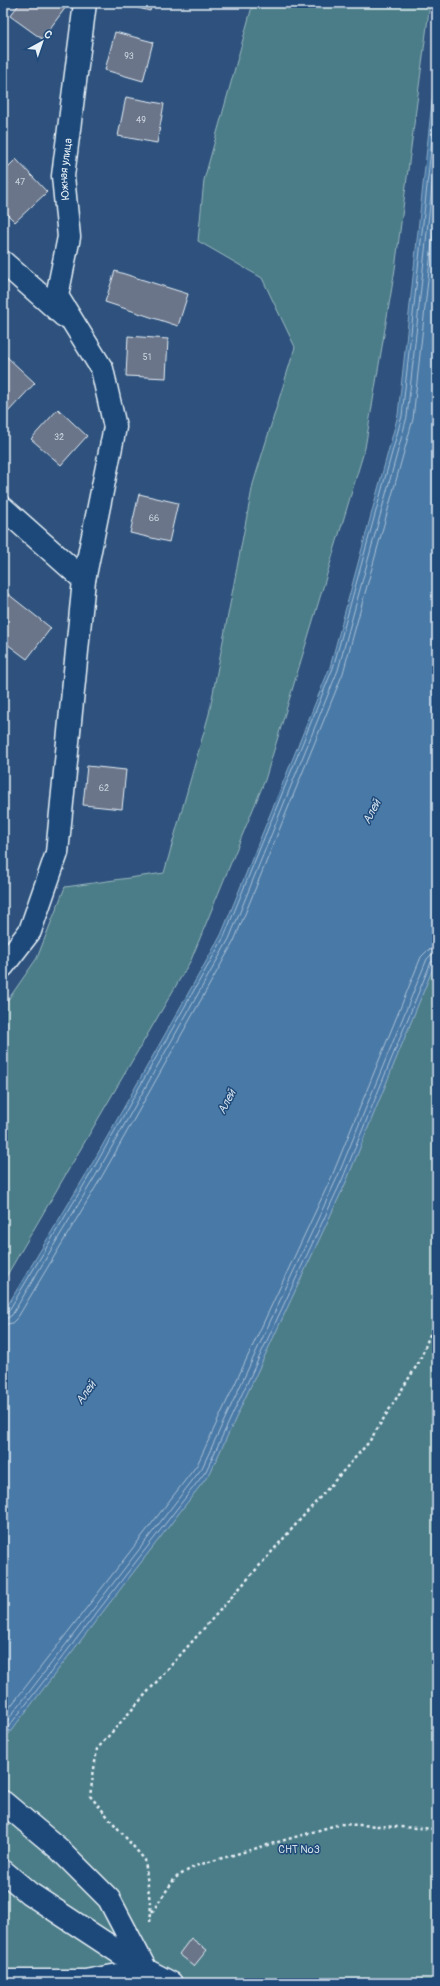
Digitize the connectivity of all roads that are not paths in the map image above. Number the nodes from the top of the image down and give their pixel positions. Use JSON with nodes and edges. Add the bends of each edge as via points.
{"nodes":[{"id":1,"x":85,"y":3,"type":"edge"},
{"id":2,"x":3,"y":262,"type":"edge"},
{"id":3,"x":77,"y":328,"type":"junction"},
{"id":4,"x":3,"y":508,"type":"edge"},
{"id":5,"x":84,"y":580,"type":"junction"},
{"id":6,"x":3,"y":966,"type":"edge"},
{"id":7,"x":3,"y":1802,"type":"edge"},
{"id":8,"x":3,"y":1871,"type":"edge"},
{"id":9,"x":146,"y":1970,"type":"junction"},
{"id":10,"x":3,"y":1981,"type":"edge"},
{"id":11,"x":171,"y":1983,"type":"edge"}],
"edges":[{"from":1,"to":3,"type":"street","name":"Южная улица","via":[[63,176],[69,237],[57,296]]},
{"from":2,"to":3,"type":"street"},
{"from":3,"to":5,"type":"street","name":"Южная улица","via":[[102,368],[115,427]]},
{"from":4,"to":5,"type":"street"},
{"from":5,"to":6,"type":"street","name":"Южная улица","via":[[56,853],[30,931]]},
{"from":7,"to":9,"type":"street","via":[[59,1849],[108,1900]]},
{"from":8,"to":9,"type":"street","via":[[23,1888]]},
{"from":9,"to":10,"type":"street","via":[[85,1981]]},
{"from":9,"to":11,"type":"street"}]}
